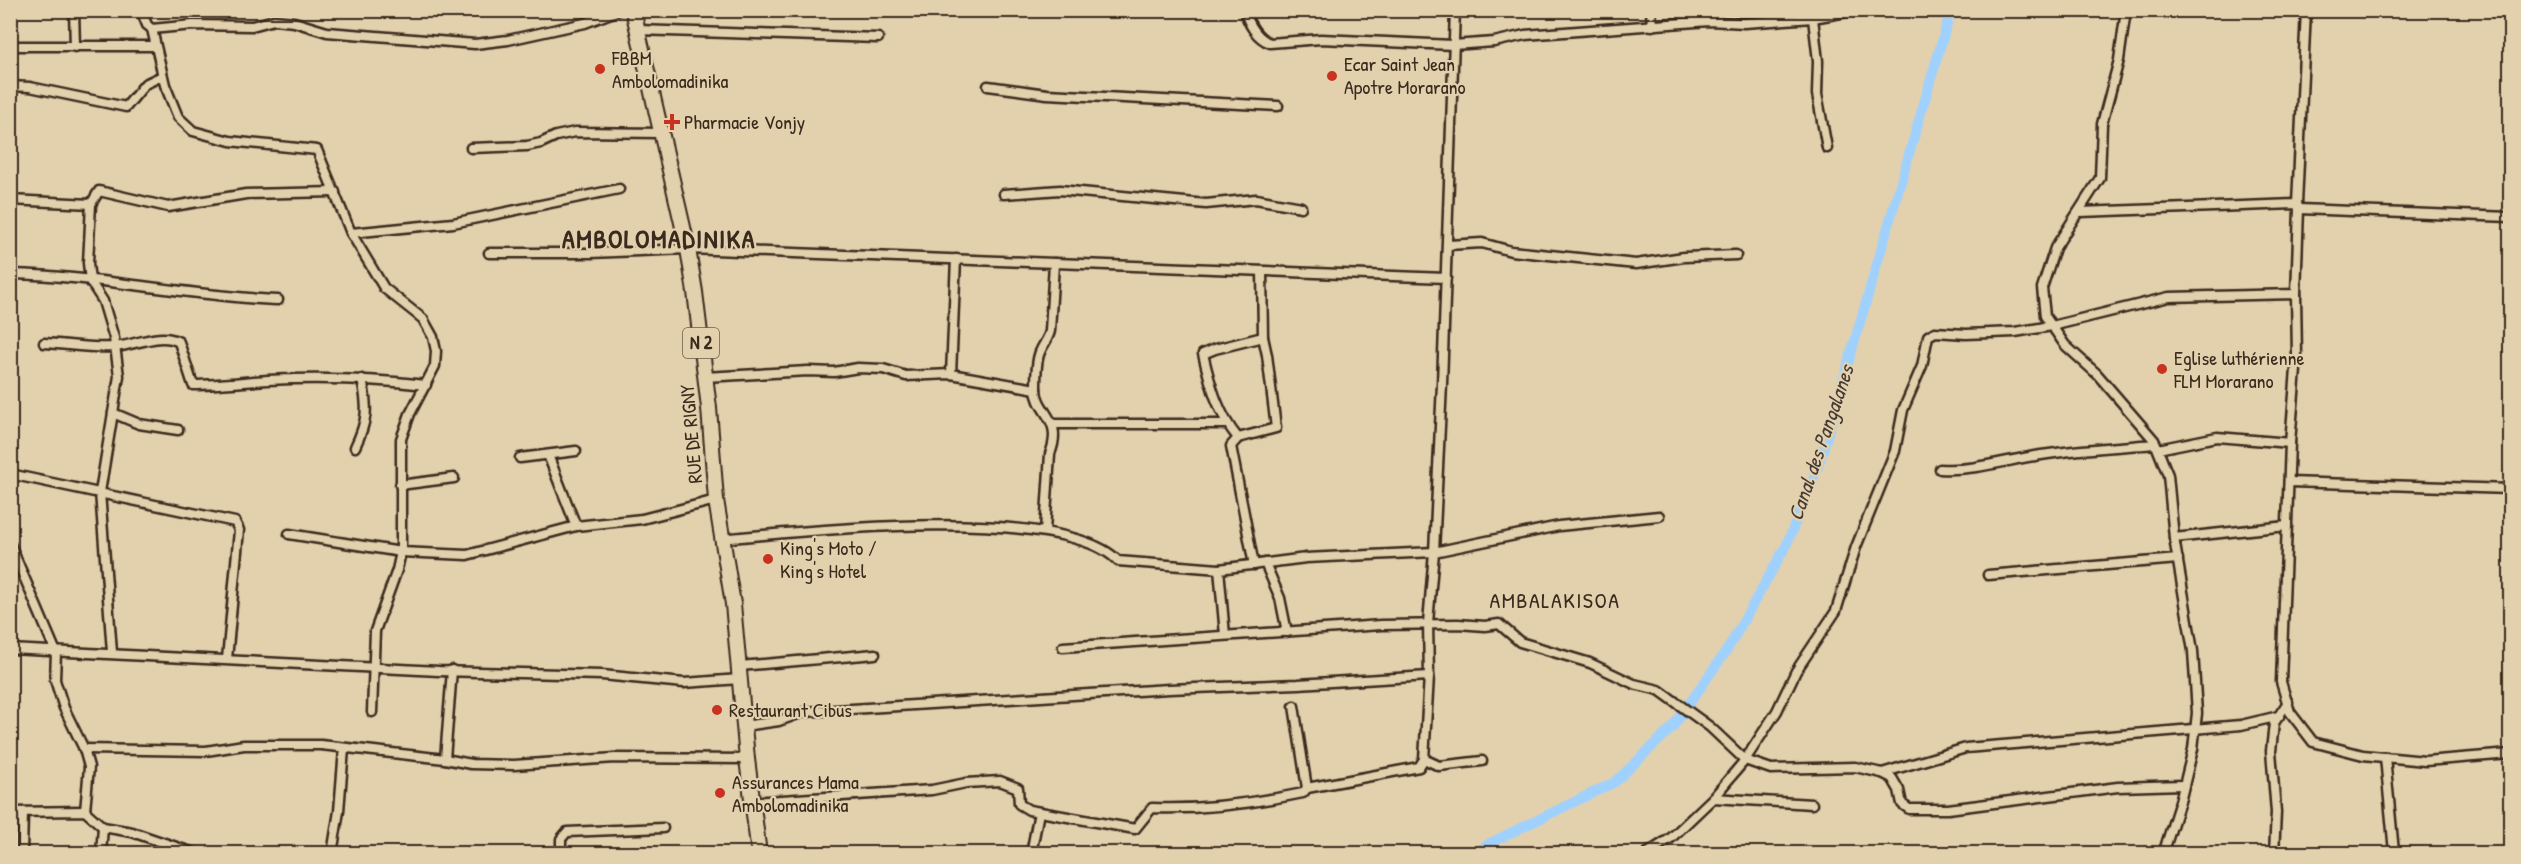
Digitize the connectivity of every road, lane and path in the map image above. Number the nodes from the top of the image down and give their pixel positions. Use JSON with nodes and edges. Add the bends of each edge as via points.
{"nodes":[{"id":1,"x":74,"y":10,"type":"edge"},
{"id":2,"x":141,"y":10,"type":"edge"},
{"id":3,"x":269,"y":10,"type":"edge"},
{"id":4,"x":619,"y":10,"type":"edge"},
{"id":5,"x":633,"y":10,"type":"edge"},
{"id":6,"x":1236,"y":10,"type":"edge"},
{"id":7,"x":1455,"y":10,"type":"edge"},
{"id":8,"x":1651,"y":10,"type":"edge"},
{"id":9,"x":1858,"y":10,"type":"edge"},
{"id":10,"x":2126,"y":10,"type":"edge"},
{"id":11,"x":2306,"y":10,"type":"edge"},
{"id":12,"x":1245,"y":13,"type":"edge"},
{"id":13,"x":1812,"y":14,"type":"edge"},
{"id":14,"x":274,"y":20,"type":"junction"},
{"id":15,"x":1652,"y":26,"type":"junction"},
{"id":16,"x":152,"y":29,"type":"junction"},
{"id":17,"x":638,"y":30,"type":"junction"},
{"id":18,"x":878,"y":38,"type":"dead end"},
{"id":19,"x":1453,"y":45,"type":"junction"},
{"id":20,"x":10,"y":46,"type":"edge"},
{"id":21,"x":75,"y":46,"type":"junction"},
{"id":22,"x":154,"y":46,"type":"junction"},
{"id":23,"x":162,"y":76,"type":"junction"},
{"id":24,"x":10,"y":86,"type":"edge"},
{"id":25,"x":988,"y":86,"type":"dead end"},
{"id":26,"x":1278,"y":106,"type":"dead end"},
{"id":27,"x":662,"y":133,"type":"junction"},
{"id":28,"x":471,"y":148,"type":"dead end"},
{"id":29,"x":1827,"y":148,"type":"dead end"},
{"id":30,"x":619,"y":189,"type":"dead end"},
{"id":31,"x":335,"y":192,"type":"junction"},
{"id":32,"x":1004,"y":194,"type":"dead end"},
{"id":33,"x":10,"y":200,"type":"edge"},
{"id":34,"x":91,"y":204,"type":"junction"},
{"id":35,"x":2298,"y":206,"type":"junction"},
{"id":36,"x":1301,"y":207,"type":"dead end"},
{"id":37,"x":2080,"y":212,"type":"junction"},
{"id":38,"x":2511,"y":217,"type":"edge"},
{"id":39,"x":351,"y":233,"type":"junction"},
{"id":40,"x":1448,"y":245,"type":"junction"},
{"id":41,"x":688,"y":249,"type":"junction"},
{"id":42,"x":489,"y":253,"type":"dead end"},
{"id":43,"x":1736,"y":255,"type":"dead end"},
{"id":44,"x":956,"y":259,"type":"junction"},
{"id":45,"x":1054,"y":262,"type":"junction"},
{"id":46,"x":1262,"y":272,"type":"junction"},
{"id":47,"x":10,"y":274,"type":"edge"},
{"id":48,"x":1446,"y":278,"type":"junction"},
{"id":49,"x":90,"y":281,"type":"junction"},
{"id":50,"x":2296,"y":294,"type":"junction"},
{"id":51,"x":278,"y":300,"type":"dead end"},
{"id":52,"x":2052,"y":326,"type":"junction"},
{"id":53,"x":1263,"y":337,"type":"junction"},
{"id":54,"x":44,"y":343,"type":"dead end"},
{"id":55,"x":114,"y":347,"type":"junction"},
{"id":56,"x":951,"y":374,"type":"junction"},
{"id":57,"x":705,"y":376,"type":"junction"},
{"id":58,"x":362,"y":379,"type":"junction"},
{"id":59,"x":426,"y":385,"type":"junction"},
{"id":60,"x":1036,"y":389,"type":"junction"},
{"id":61,"x":113,"y":413,"type":"junction"},
{"id":62,"x":1053,"y":424,"type":"junction"},
{"id":63,"x":1226,"y":424,"type":"junction"},
{"id":64,"x":178,"y":430,"type":"dead end"},
{"id":65,"x":1238,"y":438,"type":"junction"},
{"id":66,"x":2290,"y":443,"type":"junction"},
{"id":67,"x":355,"y":447,"type":"dead end"},
{"id":68,"x":2157,"y":447,"type":"junction"},
{"id":69,"x":576,"y":451,"type":"dead end"},
{"id":70,"x":548,"y":455,"type":"junction"},
{"id":71,"x":520,"y":458,"type":"dead end"},
{"id":72,"x":1940,"y":469,"type":"dead end"},
{"id":73,"x":10,"y":474,"type":"edge"},
{"id":74,"x":454,"y":478,"type":"dead end"},
{"id":75,"x":2289,"y":482,"type":"junction"},
{"id":76,"x":399,"y":485,"type":"junction"},
{"id":77,"x":2511,"y":489,"type":"edge"},
{"id":78,"x":100,"y":492,"type":"junction"},
{"id":79,"x":716,"y":500,"type":"junction"},
{"id":80,"x":1659,"y":516,"type":"dead end"},
{"id":81,"x":576,"y":526,"type":"junction"},
{"id":82,"x":2287,"y":526,"type":"junction"},
{"id":83,"x":1046,"y":531,"type":"junction"},
{"id":84,"x":290,"y":534,"type":"dead end"},
{"id":85,"x":2174,"y":538,"type":"junction"},
{"id":86,"x":721,"y":539,"type":"junction"},
{"id":87,"x":10,"y":544,"type":"edge"},
{"id":88,"x":401,"y":552,"type":"junction"},
{"id":89,"x":1434,"y":552,"type":"junction"},
{"id":90,"x":2178,"y":559,"type":"junction"},
{"id":91,"x":1265,"y":563,"type":"junction"},
{"id":92,"x":1254,"y":565,"type":"junction"},
{"id":93,"x":1219,"y":569,"type":"junction"},
{"id":94,"x":1988,"y":575,"type":"dead end"},
{"id":95,"x":1428,"y":623,"type":"junction"},
{"id":96,"x":1287,"y":632,"type":"junction"},
{"id":97,"x":1225,"y":635,"type":"junction"},
{"id":98,"x":1063,"y":647,"type":"dead end"},
{"id":99,"x":10,"y":649,"type":"edge"},
{"id":100,"x":56,"y":652,"type":"junction"},
{"id":101,"x":112,"y":652,"type":"junction"},
{"id":102,"x":875,"y":654,"type":"dead end"},
{"id":103,"x":227,"y":659,"type":"junction"},
{"id":104,"x":375,"y":667,"type":"junction"},
{"id":105,"x":452,"y":670,"type":"junction"},
{"id":106,"x":740,"y":673,"type":"junction"},
{"id":107,"x":1429,"y":676,"type":"junction"},
{"id":108,"x":2288,"y":702,"type":"junction"},
{"id":109,"x":1294,"y":706,"type":"dead end"},
{"id":110,"x":372,"y":712,"type":"dead end"},
{"id":111,"x":2279,"y":716,"type":"junction"},
{"id":112,"x":744,"y":726,"type":"junction"},
{"id":113,"x":2195,"y":729,"type":"junction"},
{"id":114,"x":84,"y":749,"type":"junction"},
{"id":115,"x":344,"y":749,"type":"junction"},
{"id":116,"x":2511,"y":754,"type":"edge"},
{"id":117,"x":2385,"y":757,"type":"junction"},
{"id":118,"x":445,"y":759,"type":"junction"},
{"id":119,"x":747,"y":759,"type":"junction"},
{"id":120,"x":1424,"y":759,"type":"junction"},
{"id":121,"x":1745,"y":760,"type":"junction"},
{"id":122,"x":1482,"y":761,"type":"dead end"},
{"id":123,"x":1882,"y":773,"type":"junction"},
{"id":124,"x":2183,"y":785,"type":"junction"},
{"id":125,"x":1307,"y":788,"type":"junction"},
{"id":126,"x":1713,"y":798,"type":"junction"},
{"id":127,"x":753,"y":802,"type":"junction"},
{"id":128,"x":1812,"y":804,"type":"dead end"},
{"id":129,"x":85,"y":811,"type":"junction"},
{"id":130,"x":10,"y":812,"type":"edge"},
{"id":131,"x":1039,"y":812,"type":"junction"},
{"id":132,"x":23,"y":813,"type":"junction"},
{"id":133,"x":103,"y":827,"type":"junction"},
{"id":134,"x":663,"y":828,"type":"dead end"},
{"id":135,"x":196,"y":853,"type":"edge"},
{"id":136,"x":22,"y":854,"type":"edge"},
{"id":137,"x":101,"y":854,"type":"edge"},
{"id":138,"x":332,"y":854,"type":"edge"},
{"id":139,"x":561,"y":854,"type":"edge"},
{"id":140,"x":759,"y":854,"type":"edge"},
{"id":141,"x":1031,"y":854,"type":"edge"},
{"id":142,"x":1646,"y":854,"type":"edge"},
{"id":143,"x":2163,"y":854,"type":"edge"},
{"id":144,"x":2274,"y":854,"type":"edge"},
{"id":145,"x":2420,"y":854,"type":"edge"}],
"edges":[{"from":1,"to":21,"type":"street"},
{"from":2,"to":16,"type":"street"},
{"from":3,"to":14,"type":"street"},
{"from":4,"to":14,"type":"street","via":[[585,23],[475,44],[327,32]]},
{"from":5,"to":17,"type":"main road","name":"RUE DE RIGNY","number":"N 2"},
{"from":6,"to":12,"type":"street"},
{"from":7,"to":19,"type":"street"},
{"from":8,"to":15,"type":"street"},
{"from":9,"to":13,"type":"street"},
{"from":10,"to":37,"type":"street","via":[[2119,60],[2102,124],[2100,178]]},
{"from":11,"to":35,"type":"street"},
{"from":12,"to":19,"type":"street","via":[[1262,40],[1270,43],[1321,39]]},
{"from":13,"to":15,"type":"street","via":[[1744,23],[1709,21]]},
{"from":13,"to":29,"type":"street","via":[[1818,61],[1816,94]]},
{"from":14,"to":16,"type":"street","via":[[252,26]]},
{"from":15,"to":19,"type":"street","via":[[1525,35]]},
{"from":16,"to":22,"type":"street"},
{"from":17,"to":18,"type":"street"},
{"from":17,"to":27,"type":"main road","name":"RUE DE RIGNY","number":"N 2"},
{"from":19,"to":40,"type":"street"},
{"from":20,"to":21,"type":"street"},
{"from":21,"to":22,"type":"street"},
{"from":22,"to":23,"type":"street"},
{"from":23,"to":24,"type":"street","via":[[145,84],[126,107]]},
{"from":23,"to":31,"type":"street","via":[[178,117],[193,131],[230,141],[317,150]]},
{"from":25,"to":26,"type":"street","via":[[1047,94]]},
{"from":27,"to":28,"type":"street","via":[[575,132],[527,146]]},
{"from":27,"to":41,"type":"main road","name":"RUE DE RIGNY","number":"N 2"},
{"from":30,"to":39,"type":"street","via":[[453,223]]},
{"from":31,"to":34,"type":"street","via":[[246,194],[168,207],[99,191]]},
{"from":31,"to":39,"type":"street"},
{"from":32,"to":36,"type":"street","via":[[1060,190],[1206,204],[1256,199]]},
{"from":33,"to":34,"type":"street"},
{"from":34,"to":49,"type":"street"},
{"from":35,"to":37,"type":"street"},
{"from":35,"to":38,"type":"street"},
{"from":35,"to":50,"type":"street"},
{"from":37,"to":52,"type":"street","via":[[2055,248],[2042,288],[2045,316]]},
{"from":39,"to":59,"type":"street","via":[[384,288],[423,319],[433,337],[435,366]]},
{"from":40,"to":43,"type":"street","via":[[1482,243],[1510,251],[1636,264]]},
{"from":40,"to":48,"type":"street"},
{"from":41,"to":42,"type":"street"},
{"from":41,"to":44,"type":"street"},
{"from":41,"to":57,"type":"main road","name":"RUE DE RIGNY","number":"N 2"},
{"from":44,"to":45,"type":"street"},
{"from":44,"to":56,"type":"street"},
{"from":45,"to":46,"type":"street"},
{"from":45,"to":60,"type":"street","via":[[1050,331],[1039,352]]},
{"from":46,"to":48,"type":"street"},
{"from":46,"to":53,"type":"street"},
{"from":47,"to":49,"type":"street"},
{"from":48,"to":89,"type":"street"},
{"from":49,"to":51,"type":"street"},
{"from":49,"to":55,"type":"street","via":[[103,301]]},
{"from":50,"to":52,"type":"street","via":[[2169,297]]},
{"from":50,"to":66,"type":"street","via":[[2297,357]]},
{"from":52,"to":68,"type":"street"},
{"from":52,"to":121,"type":"street","via":[[1995,333],[1935,332],[1928,336],[1922,366],[1903,410],[1895,451],[1856,548],[1836,611]]},
{"from":53,"to":63,"type":"street","via":[[1203,354]]},
{"from":53,"to":65,"type":"street","via":[[1276,428]]},
{"from":54,"to":55,"type":"street"},
{"from":55,"to":58,"type":"street","via":[[151,339],[176,340],[193,385]]},
{"from":55,"to":61,"type":"street","via":[[118,376]]},
{"from":56,"to":57,"type":"street","via":[[906,376],[884,369],[858,368]]},
{"from":56,"to":60,"type":"street"},
{"from":57,"to":79,"type":"main road","name":"RUE DE RIGNY","number":"N 2"},
{"from":58,"to":59,"type":"street"},
{"from":58,"to":67,"type":"street","via":[[368,407]]},
{"from":59,"to":76,"type":"street","via":[[401,440]]},
{"from":60,"to":62,"type":"street"},
{"from":61,"to":64,"type":"street","via":[[139,424]]},
{"from":61,"to":78,"type":"street"},
{"from":62,"to":63,"type":"street"},
{"from":62,"to":83,"type":"street"},
{"from":63,"to":65,"type":"street"},
{"from":65,"to":92,"type":"street","via":[[1231,446]]},
{"from":66,"to":68,"type":"street","via":[[2217,437]]},
{"from":66,"to":75,"type":"street"},
{"from":68,"to":72,"type":"street","via":[[2048,454],[1961,470]]},
{"from":68,"to":85,"type":"street","via":[[2168,475]]},
{"from":69,"to":70,"type":"street"},
{"from":70,"to":71,"type":"street"},
{"from":70,"to":81,"type":"street"},
{"from":73,"to":78,"type":"street"},
{"from":74,"to":76,"type":"street"},
{"from":75,"to":77,"type":"street"},
{"from":75,"to":82,"type":"street"},
{"from":76,"to":88,"type":"street"},
{"from":78,"to":101,"type":"street"},
{"from":78,"to":103,"type":"street","via":[[235,522],[239,530]]},
{"from":79,"to":81,"type":"street","via":[[642,519]]},
{"from":79,"to":86,"type":"main road","name":"RUE DE RIGNY","number":"N 2"},
{"from":80,"to":89,"type":"street","via":[[1559,526]]},
{"from":81,"to":88,"type":"street","via":[[467,555]]},
{"from":82,"to":85,"type":"street"},
{"from":82,"to":108,"type":"street","via":[[2281,682]]},
{"from":83,"to":86,"type":"street","via":[[985,526],[886,526]]},
{"from":83,"to":93,"type":"street","via":[[1108,550],[1118,561]]},
{"from":84,"to":88,"type":"street"},
{"from":85,"to":90,"type":"street"},
{"from":86,"to":106,"type":"main road","name":"RUE DE RIGNY","number":"N 2","via":[[728,564]]},
{"from":87,"to":100,"type":"street"},
{"from":88,"to":104,"type":"street","via":[[375,632]]},
{"from":89,"to":91,"type":"street"},
{"from":89,"to":95,"type":"street"},
{"from":90,"to":94,"type":"street"},
{"from":90,"to":113,"type":"street","via":[[2193,651]]},
{"from":91,"to":92,"type":"street"},
{"from":91,"to":96,"type":"street","via":[[1280,598]]},
{"from":92,"to":93,"type":"street"},
{"from":93,"to":97,"type":"street"},
{"from":95,"to":96,"type":"street"},
{"from":95,"to":107,"type":"street"},
{"from":95,"to":121,"type":"street","via":[[1499,624],[1520,642],[1659,690]]},
{"from":96,"to":97,"type":"street"},
{"from":97,"to":98,"type":"street"},
{"from":99,"to":100,"type":"street"},
{"from":100,"to":101,"type":"street"},
{"from":100,"to":114,"type":"street","via":[[55,680]]},
{"from":101,"to":103,"type":"street"},
{"from":102,"to":106,"type":"street"},
{"from":103,"to":104,"type":"street"},
{"from":104,"to":105,"type":"street"},
{"from":104,"to":110,"type":"street"},
{"from":105,"to":106,"type":"street","via":[[602,675],[684,683]]},
{"from":105,"to":118,"type":"street"},
{"from":106,"to":112,"type":"main road","number":"N 2"},
{"from":107,"to":112,"type":"street","via":[[804,712],[779,721]]},
{"from":107,"to":120,"type":"street"},
{"from":108,"to":111,"type":"street"},
{"from":108,"to":117,"type":"street","via":[[2290,712],[2313,742]]},
{"from":109,"to":125,"type":"street"},
{"from":111,"to":113,"type":"street","via":[[2241,725]]},
{"from":111,"to":144,"type":"street","via":[[2274,723],[2271,751],[2276,812]]},
{"from":112,"to":119,"type":"main road","number":"N 2"},
{"from":113,"to":123,"type":"street","via":[[1966,748]]},
{"from":113,"to":124,"type":"street"},
{"from":114,"to":115,"type":"street","via":[[206,751],[281,744]]},
{"from":114,"to":129,"type":"street","via":[[89,767]]},
{"from":115,"to":118,"type":"street"},
{"from":115,"to":138,"type":"street"},
{"from":116,"to":117,"type":"street","via":[[2425,761]]},
{"from":117,"to":145,"type":"street","via":[[2394,852]]},
{"from":118,"to":119,"type":"street","via":[[514,765],[615,758]]},
{"from":119,"to":127,"type":"main road","number":"N 2"},
{"from":120,"to":122,"type":"street","via":[[1439,766]]},
{"from":120,"to":125,"type":"street","via":[[1419,767]]},
{"from":121,"to":123,"type":"street","via":[[1772,769],[1855,767]]},
{"from":121,"to":126,"type":"street"},
{"from":123,"to":124,"type":"street","via":[[1892,778],[1902,804],[1919,811],[2118,787]]},
{"from":124,"to":143,"type":"street"},
{"from":125,"to":131,"type":"street","via":[[1303,793],[1261,801],[1152,808],[1135,829]]},
{"from":126,"to":128,"type":"street"},
{"from":126,"to":142,"type":"street"},
{"from":127,"to":131,"type":"street","via":[[932,790],[1000,781],[1018,788],[1023,808]]},
{"from":127,"to":140,"type":"main road","number":"N 2"},
{"from":129,"to":132,"type":"street"},
{"from":129,"to":133,"type":"street"},
{"from":130,"to":132,"type":"street"},
{"from":131,"to":141,"type":"street"},
{"from":132,"to":136,"type":"street"},
{"from":133,"to":135,"type":"street"},
{"from":133,"to":137,"type":"street"},
{"from":134,"to":139,"type":"street","via":[[567,832],[561,839]]}]}
